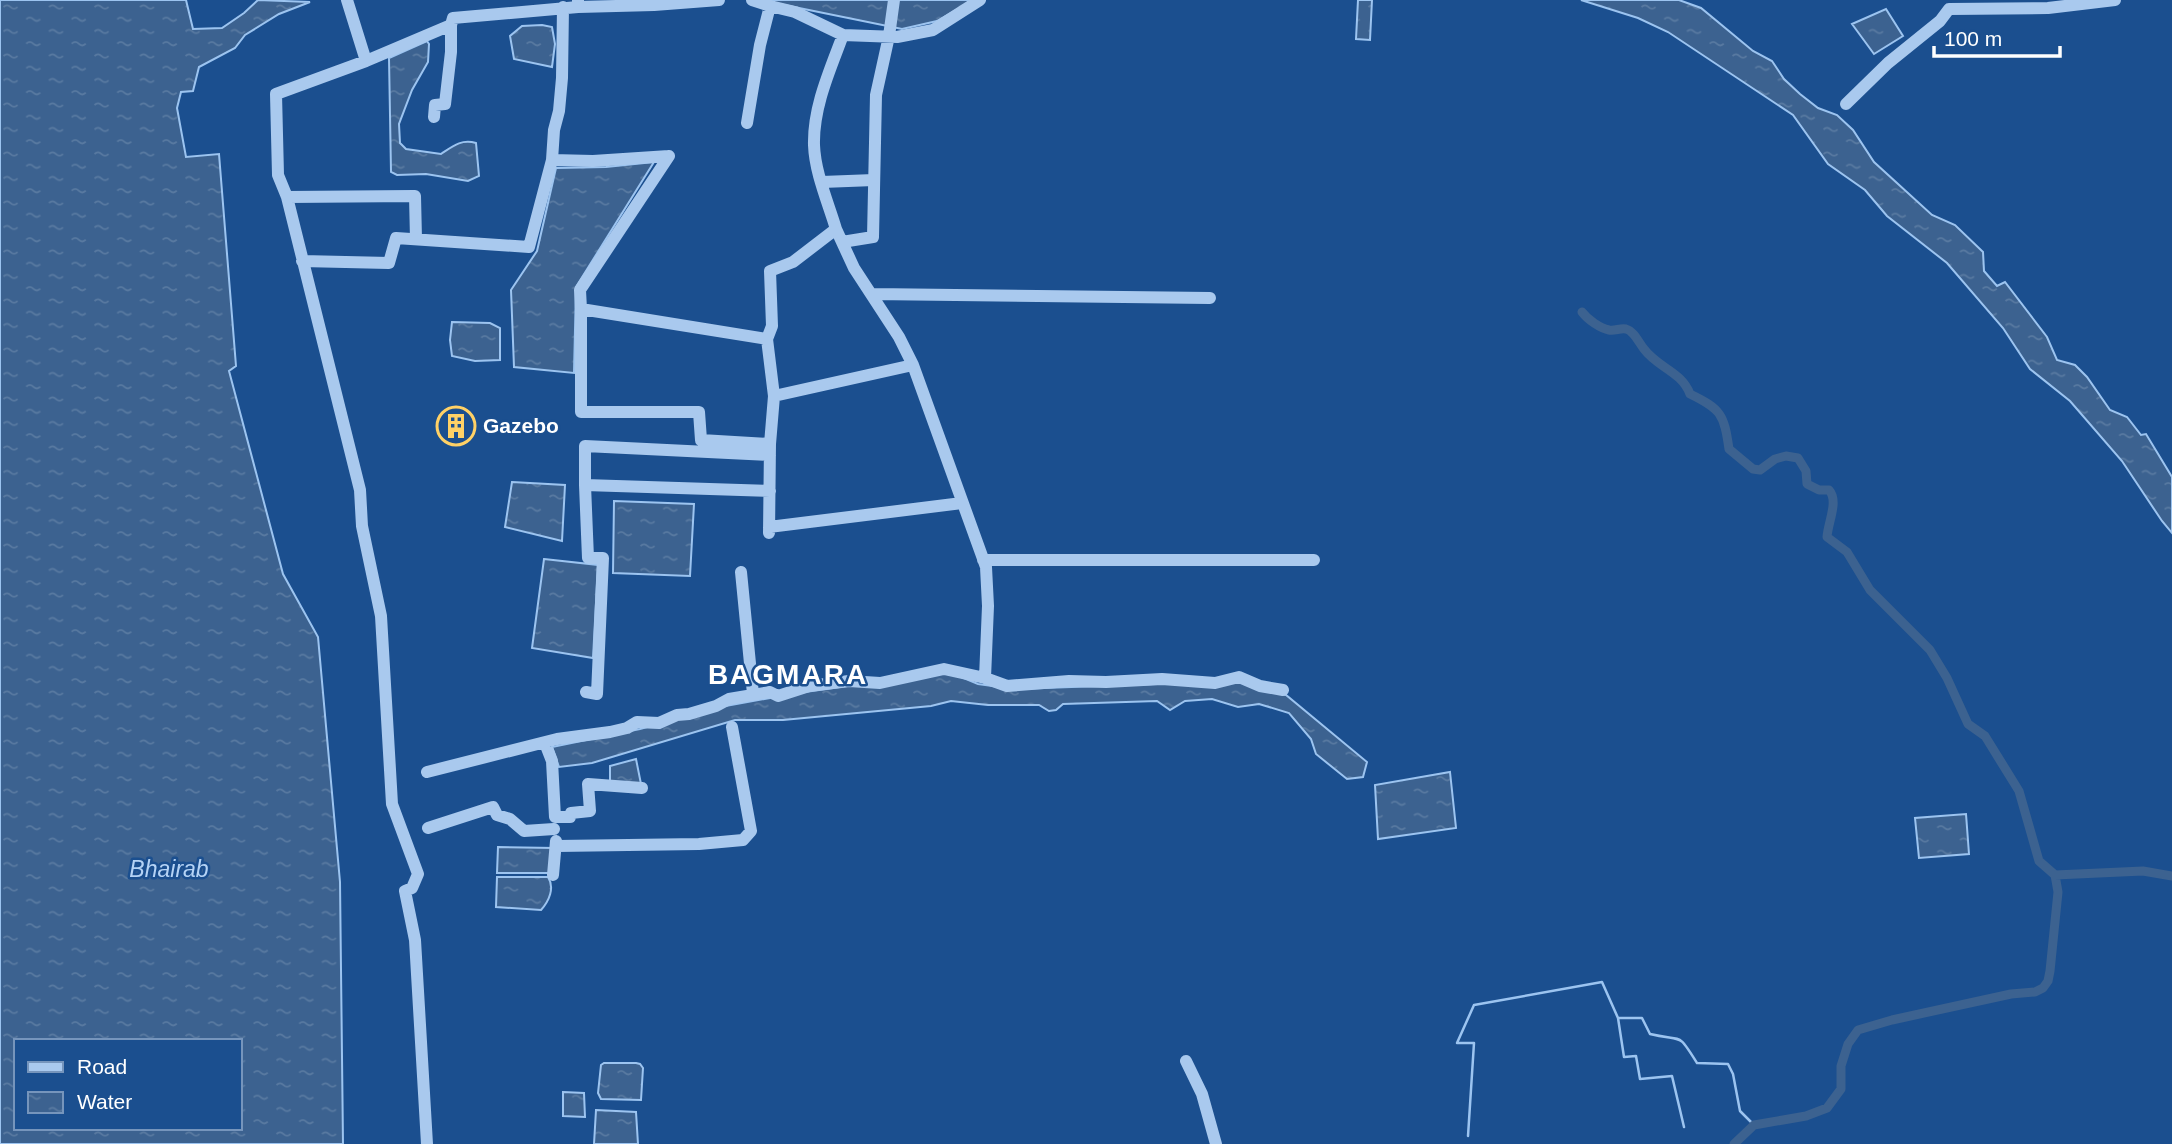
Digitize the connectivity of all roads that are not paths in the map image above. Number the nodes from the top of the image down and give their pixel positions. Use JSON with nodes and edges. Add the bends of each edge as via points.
{"nodes":[{"id":1,"x":347,"y":0,"type":"edge"},
{"id":2,"x":719,"y":0,"type":"edge"},
{"id":3,"x":752,"y":0,"type":"edge"},
{"id":4,"x":894,"y":0,"type":"edge"},
{"id":5,"x":980,"y":0,"type":"edge"},
{"id":6,"x":2115,"y":0,"type":"edge"},
{"id":7,"x":578,"y":3,"type":"edge"},
{"id":8,"x":770,"y":6,"type":"junction"},
{"id":9,"x":563,"y":7,"type":"junction"},
{"id":10,"x":451,"y":25,"type":"junction"},
{"id":11,"x":890,"y":34,"type":"junction"},
{"id":12,"x":843,"y":35,"type":"junction"},
{"id":13,"x":366,"y":61,"type":"junction"},
{"id":14,"x":1846,"y":104,"type":"dead end"},
{"id":15,"x":434,"y":117,"type":"dead end"},
{"id":16,"x":747,"y":122,"type":"dead end"},
{"id":17,"x":552,"y":160,"type":"junction"},
{"id":18,"x":874,"y":180,"type":"junction"},
{"id":19,"x":822,"y":182,"type":"junction"},
{"id":20,"x":287,"y":197,"type":"junction"},
{"id":21,"x":836,"y":229,"type":"junction"},
{"id":22,"x":416,"y":239,"type":"junction"},
{"id":23,"x":842,"y":242,"type":"junction"},
{"id":24,"x":302,"y":261,"type":"junction"},
{"id":25,"x":872,"y":294,"type":"junction"},
{"id":26,"x":1210,"y":298,"type":"dead end"},
{"id":27,"x":582,"y":309,"type":"junction"},
{"id":28,"x":767,"y":339,"type":"junction"},
{"id":29,"x":913,"y":365,"type":"junction"},
{"id":30,"x":774,"y":396,"type":"junction"},
{"id":31,"x":770,"y":449,"type":"junction"},
{"id":32,"x":585,"y":485,"type":"junction"},
{"id":33,"x":770,"y":491,"type":"junction"},
{"id":34,"x":962,"y":503,"type":"junction"},
{"id":35,"x":1314,"y":560,"type":"dead end"},
{"id":36,"x":983,"y":561,"type":"junction"},
{"id":37,"x":741,"y":572,"type":"dead end"},
{"id":38,"x":985,"y":678,"type":"junction"},
{"id":39,"x":1283,"y":690,"type":"dead end"},
{"id":40,"x":586,"y":692,"type":"dead end"},
{"id":41,"x":753,"y":694,"type":"junction"},
{"id":42,"x":732,"y":727,"type":"dead end"},
{"id":43,"x":545,"y":743,"type":"junction"},
{"id":44,"x":427,"y":772,"type":"dead end"},
{"id":45,"x":642,"y":788,"type":"dead end"},
{"id":46,"x":554,"y":823,"type":"junction"},
{"id":47,"x":428,"y":828,"type":"dead end"},
{"id":48,"x":557,"y":846,"type":"junction"},
{"id":49,"x":553,"y":875,"type":"dead end"},
{"id":50,"x":1186,"y":1061,"type":"dead end"},
{"id":51,"x":427,"y":1144,"type":"edge"},
{"id":52,"x":1216,"y":1144,"type":"edge"}],
"edges":[{"from":1,"to":13,"type":"street"},
{"from":2,"to":7,"type":"street","via":[[654,5]]},
{"from":3,"to":8,"type":"street"},
{"from":4,"to":11,"type":"street"},
{"from":5,"to":11,"type":"street","via":[[933,30]]},
{"from":6,"to":14,"type":"street","via":[[2048,8],[1949,9]]},
{"from":7,"to":9,"type":"street"},
{"from":8,"to":12,"type":"street"},
{"from":8,"to":16,"type":"street"},
{"from":9,"to":10,"type":"street","via":[[453,18]]},
{"from":9,"to":17,"type":"street","via":[[562,89]]},
{"from":10,"to":13,"type":"street"},
{"from":10,"to":15,"type":"street","via":[[445,104],[435,105]]},
{"from":11,"to":12,"type":"street"},
{"from":11,"to":18,"type":"street","via":[[876,95]]},
{"from":12,"to":19,"type":"street","via":[[815,123],[814,147]]},
{"from":13,"to":20,"type":"street","via":[[276,94],[278,175]]},
{"from":17,"to":22,"type":"street","via":[[529,247]]},
{"from":17,"to":27,"type":"street","via":[[669,156],[580,290]]},
{"from":18,"to":19,"type":"street"},
{"from":18,"to":23,"type":"street","via":[[873,237]]},
{"from":19,"to":21,"type":"street"},
{"from":20,"to":22,"type":"street","via":[[415,196]]},
{"from":20,"to":24,"type":"street"},
{"from":21,"to":23,"type":"street"},
{"from":21,"to":28,"type":"street","via":[[793,262],[771,271],[772,326]]},
{"from":22,"to":24,"type":"street","via":[[396,238],[389,263]]},
{"from":23,"to":25,"type":"street"},
{"from":24,"to":51,"type":"street","via":[[360,490],[362,526],[381,616],[392,804],[418,874],[412,888],[405,891],[415,940]]},
{"from":25,"to":26,"type":"street"},
{"from":25,"to":29,"type":"street"},
{"from":27,"to":28,"type":"street"},
{"from":27,"to":31,"type":"street","via":[[581,412],[699,412],[701,440]]},
{"from":28,"to":30,"type":"street"},
{"from":29,"to":30,"type":"street"},
{"from":29,"to":34,"type":"street"},
{"from":30,"to":31,"type":"street"},
{"from":31,"to":32,"type":"street","via":[[585,446]]},
{"from":31,"to":33,"type":"street"},
{"from":32,"to":33,"type":"street"},
{"from":32,"to":40,"type":"street","via":[[587,558],[603,558],[597,694]]},
{"from":33,"to":34,"type":"street","via":[[769,530]]},
{"from":34,"to":36,"type":"street"},
{"from":35,"to":36,"type":"street"},
{"from":36,"to":38,"type":"street","via":[[988,606]]},
{"from":37,"to":41,"type":"street"},
{"from":38,"to":39,"type":"street","via":[[1017,687],[1162,679],[1215,683],[1240,677]]},
{"from":38,"to":41,"type":"street","via":[[944,669],[880,683],[849,681],[778,696]]},
{"from":41,"to":43,"type":"street","via":[[659,723],[637,722],[610,732]]},
{"from":42,"to":48,"type":"street","via":[[751,831],[743,840]]},
{"from":43,"to":44,"type":"street"},
{"from":43,"to":46,"type":"street","via":[[552,761]]},
{"from":45,"to":46,"type":"street","via":[[588,784],[590,811],[571,813]]},
{"from":46,"to":47,"type":"street","via":[[524,831],[497,815],[493,807]]},
{"from":46,"to":48,"type":"street"},
{"from":48,"to":49,"type":"street"},
{"from":50,"to":52,"type":"street","via":[[1202,1094]]}]}
